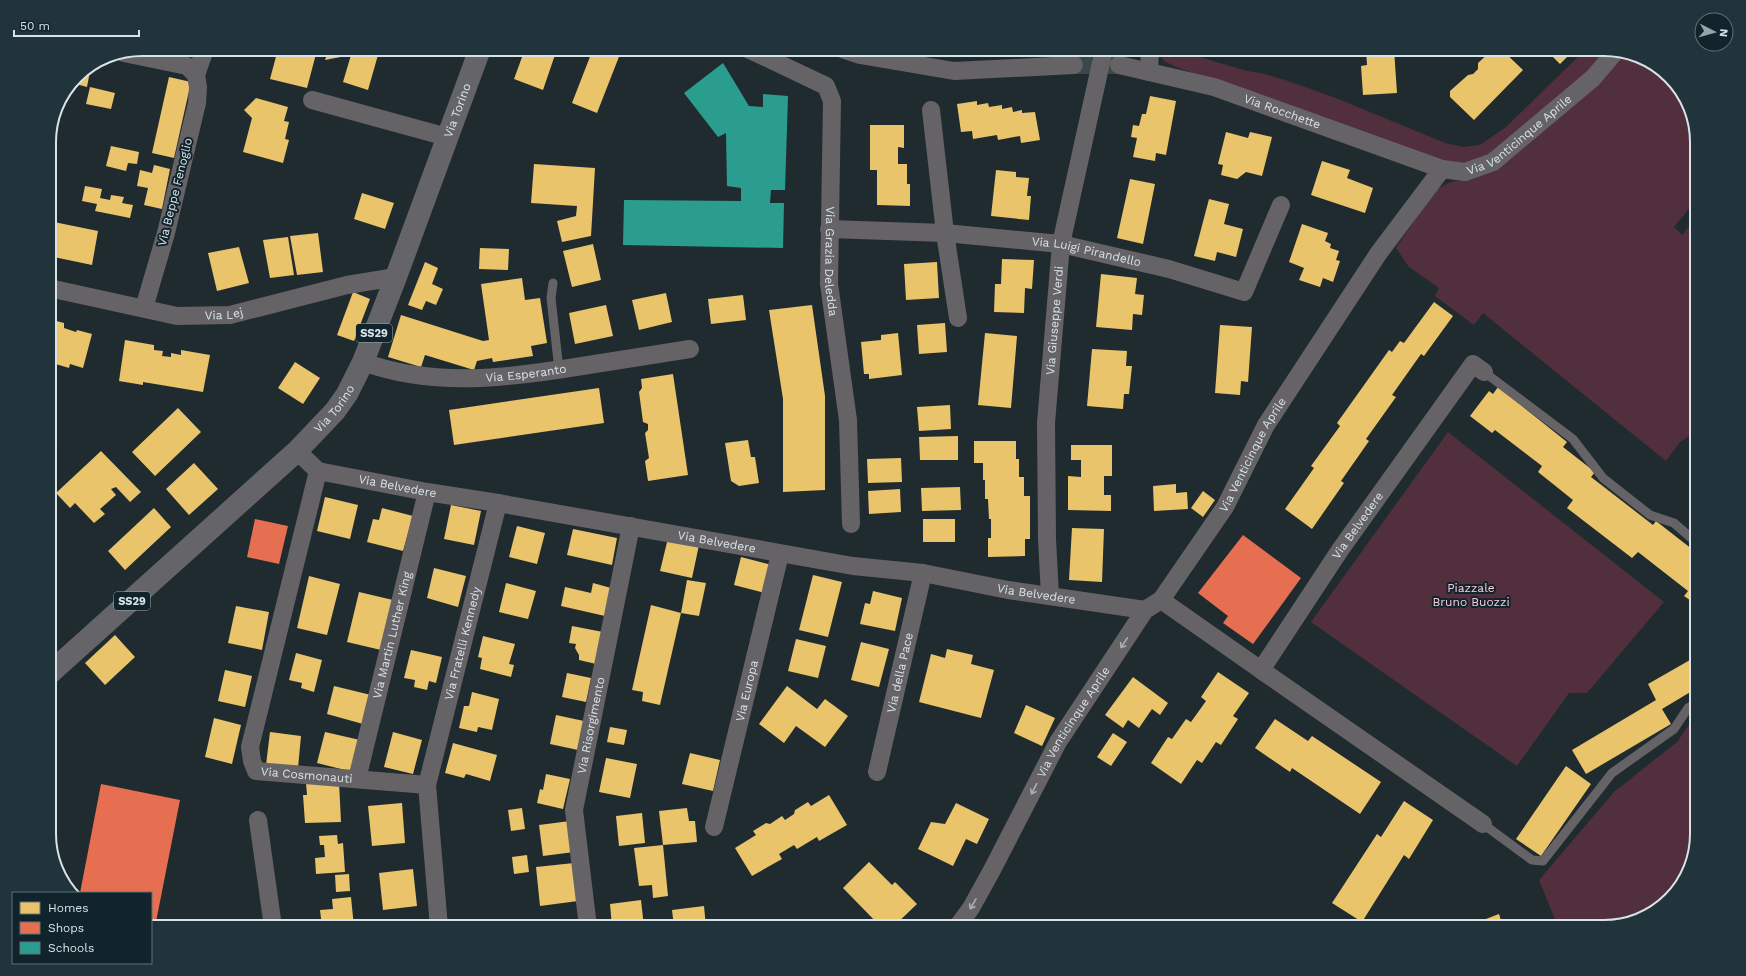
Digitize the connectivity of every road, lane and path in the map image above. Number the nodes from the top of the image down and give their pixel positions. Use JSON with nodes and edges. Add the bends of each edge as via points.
{"nodes":[{"id":1,"x":146,"y":56,"type":"edge"},
{"id":2,"x":203,"y":56,"type":"edge"},
{"id":3,"x":477,"y":56,"type":"edge"},
{"id":4,"x":763,"y":56,"type":"edge"},
{"id":5,"x":866,"y":56,"type":"edge"},
{"id":6,"x":1102,"y":56,"type":"edge"},
{"id":7,"x":1150,"y":56,"type":"edge"},
{"id":8,"x":1611,"y":57,"type":"edge"},
{"id":9,"x":1074,"y":65,"type":"tunnel mouth"},
{"id":10,"x":1119,"y":65,"type":"tunnel mouth"},
{"id":11,"x":1149,"y":72,"type":"junction"},
{"id":12,"x":196,"y":75,"type":"junction"},
{"id":13,"x":312,"y":100,"type":"dead end"},
{"id":14,"x":931,"y":110,"type":"dead end"},
{"id":15,"x":447,"y":137,"type":"junction"},
{"id":16,"x":1442,"y":169,"type":"junction"},
{"id":17,"x":1281,"y":205,"type":"dead end"},
{"id":18,"x":829,"y":229,"type":"junction"},
{"id":19,"x":945,"y":233,"type":"junction"},
{"id":20,"x":1061,"y":244,"type":"junction"},
{"id":21,"x":396,"y":276,"type":"junction"},
{"id":22,"x":553,"y":283,"type":"dead end"},
{"id":23,"x":56,"y":289,"type":"edge"},
{"id":24,"x":144,"y":308,"type":"junction"},
{"id":25,"x":958,"y":318,"type":"dead end"},
{"id":26,"x":690,"y":349,"type":"dead end"},
{"id":27,"x":363,"y":362,"type":"junction"},
{"id":28,"x":1478,"y":368,"type":"joint"},
{"id":29,"x":559,"y":370,"type":"junction"},
{"id":30,"x":297,"y":451,"type":"junction"},
{"id":31,"x":318,"y":471,"type":"junction"},
{"id":32,"x":427,"y":492,"type":"junction"},
{"id":33,"x":498,"y":503,"type":"junction"},
{"id":34,"x":851,"y":524,"type":"dead end"},
{"id":35,"x":631,"y":526,"type":"junction"},
{"id":36,"x":1690,"y":537,"type":"edge"},
{"id":37,"x":780,"y":554,"type":"junction"},
{"id":38,"x":923,"y":573,"type":"junction"},
{"id":39,"x":1050,"y":596,"type":"junction"},
{"id":40,"x":1161,"y":600,"type":"junction"},
{"id":41,"x":1145,"y":610,"type":"junction"},
{"id":42,"x":56,"y":668,"type":"edge"},
{"id":43,"x":1261,"y":670,"type":"junction"},
{"id":44,"x":1690,"y":707,"type":"edge"},
{"id":45,"x":876,"y":772,"type":"dead end"},
{"id":46,"x":357,"y":779,"type":"junction"},
{"id":47,"x":427,"y":785,"type":"junction"},
{"id":48,"x":258,"y":820,"type":"dead end"},
{"id":49,"x":1483,"y":824,"type":"joint"},
{"id":50,"x":714,"y":828,"type":"dead end"},
{"id":51,"x":272,"y":920,"type":"edge"},
{"id":52,"x":438,"y":920,"type":"edge"},
{"id":53,"x":587,"y":920,"type":"edge"},
{"id":54,"x":962,"y":920,"type":"edge"}],
"edges":[{"from":1,"to":12,"type":"street","via":[[187,66]]},
{"from":2,"to":12,"type":"street","name":"Via Beppe Fenoglio"},
{"from":3,"to":15,"type":"main road","name":"Via Torino","number":"SS29"},
{"from":4,"to":18,"type":"street","name":"Via Grazia Deledda","via":[[826,86],[832,100]]},
{"from":5,"to":9,"type":"street","via":[[954,71]]},
{"from":6,"to":20,"type":"street","name":"Via Giuseppe Verdi"},
{"from":7,"to":11,"type":"street"},
{"from":8,"to":16,"type":"street","name":"Via Venticinque Aprile","via":[[1593,78],[1493,162],[1465,172]]},
{"from":10,"to":11,"type":"street","name":"Via Rocchette"},
{"from":11,"to":16,"type":"street","name":"Via Rocchette","via":[[1214,87]]},
{"from":12,"to":24,"type":"street","name":"Via Beppe Fenoglio","via":[[196,103],[166,233]]},
{"from":13,"to":15,"type":"street"},
{"from":14,"to":19,"type":"street"},
{"from":15,"to":21,"type":"main road","name":"Via Torino","number":"SS29"},
{"from":16,"to":40,"type":"street","name":"Via Venticinque Aprile","via":[[1378,254],[1266,425],[1225,507]]},
{"from":17,"to":20,"type":"street","name":"Via Luigi Pirandello","via":[[1244,292],[1169,269]]},
{"from":18,"to":19,"type":"street","name":"Via Luigi Pirandello"},
{"from":18,"to":34,"type":"street","name":"Via Grazia Deledda","via":[[829,284],[848,420]]},
{"from":19,"to":20,"type":"street","name":"Via Luigi Pirandello"},
{"from":19,"to":25,"type":"street"},
{"from":20,"to":39,"type":"street","name":"Via Giuseppe Verdi","via":[[1046,423]]},
{"from":21,"to":24,"type":"street","name":"Via Lej","via":[[347,285],[230,315],[177,316]]},
{"from":21,"to":27,"type":"main road","name":"Via Torino","number":"SS29"},
{"from":22,"to":29,"type":"lane","via":[[551,298]]},
{"from":23,"to":24,"type":"street","name":"Via Lej"},
{"from":26,"to":29,"type":"street","name":"Via Esperanto"},
{"from":27,"to":29,"type":"street","name":"Via Esperanto","via":[[420,376],[468,380]]},
{"from":27,"to":30,"type":"main road","name":"Via Torino","number":"SS29","via":[[335,411]]},
{"from":28,"to":36,"type":"lane","via":[[1573,439],[1603,478],[1650,515],[1674,523]]},
{"from":28,"to":43,"type":"street","name":"Via Belvedere","via":[[1340,550]]},
{"from":30,"to":31,"type":"street"},
{"from":30,"to":42,"type":"main road","name":"Via Torino","number":"SS29"},
{"from":31,"to":32,"type":"street","name":"Via Belvedere"},
{"from":31,"to":46,"type":"street","name":"Via Cosmonauti","via":[[250,747],[256,771]]},
{"from":32,"to":33,"type":"street","name":"Via Belvedere"},
{"from":32,"to":46,"type":"street","name":"Via Martin Luther King"},
{"from":33,"to":35,"type":"street","name":"Via Belvedere"},
{"from":33,"to":47,"type":"street","name":"Via Fratelli Kennedy"},
{"from":35,"to":37,"type":"street","name":"Via Belvedere"},
{"from":35,"to":53,"type":"street","name":"Via Risorgimento","via":[[574,810]]},
{"from":37,"to":38,"type":"street","name":"Via Belvedere","via":[[853,566]]},
{"from":37,"to":50,"type":"street","name":"Via Europa"},
{"from":38,"to":39,"type":"street","name":"Via Belvedere"},
{"from":38,"to":45,"type":"street","name":"Via della Pace"},
{"from":39,"to":41,"type":"street","name":"Via Belvedere"},
{"from":40,"to":41,"type":"street","name":"Via Venticinque Aprile"},
{"from":40,"to":43,"type":"street"},
{"from":41,"to":54,"type":"street","name":"Via Venticinque Aprile","one_way":true,"via":[[1058,742],[992,870]]},
{"from":43,"to":49,"type":"street"},
{"from":44,"to":49,"type":"lane","via":[[1674,729],[1612,773],[1543,861],[1532,860]]},
{"from":46,"to":47,"type":"street","name":"Via Cosmonauti"},
{"from":47,"to":52,"type":"street"},
{"from":48,"to":51,"type":"street"}]}
